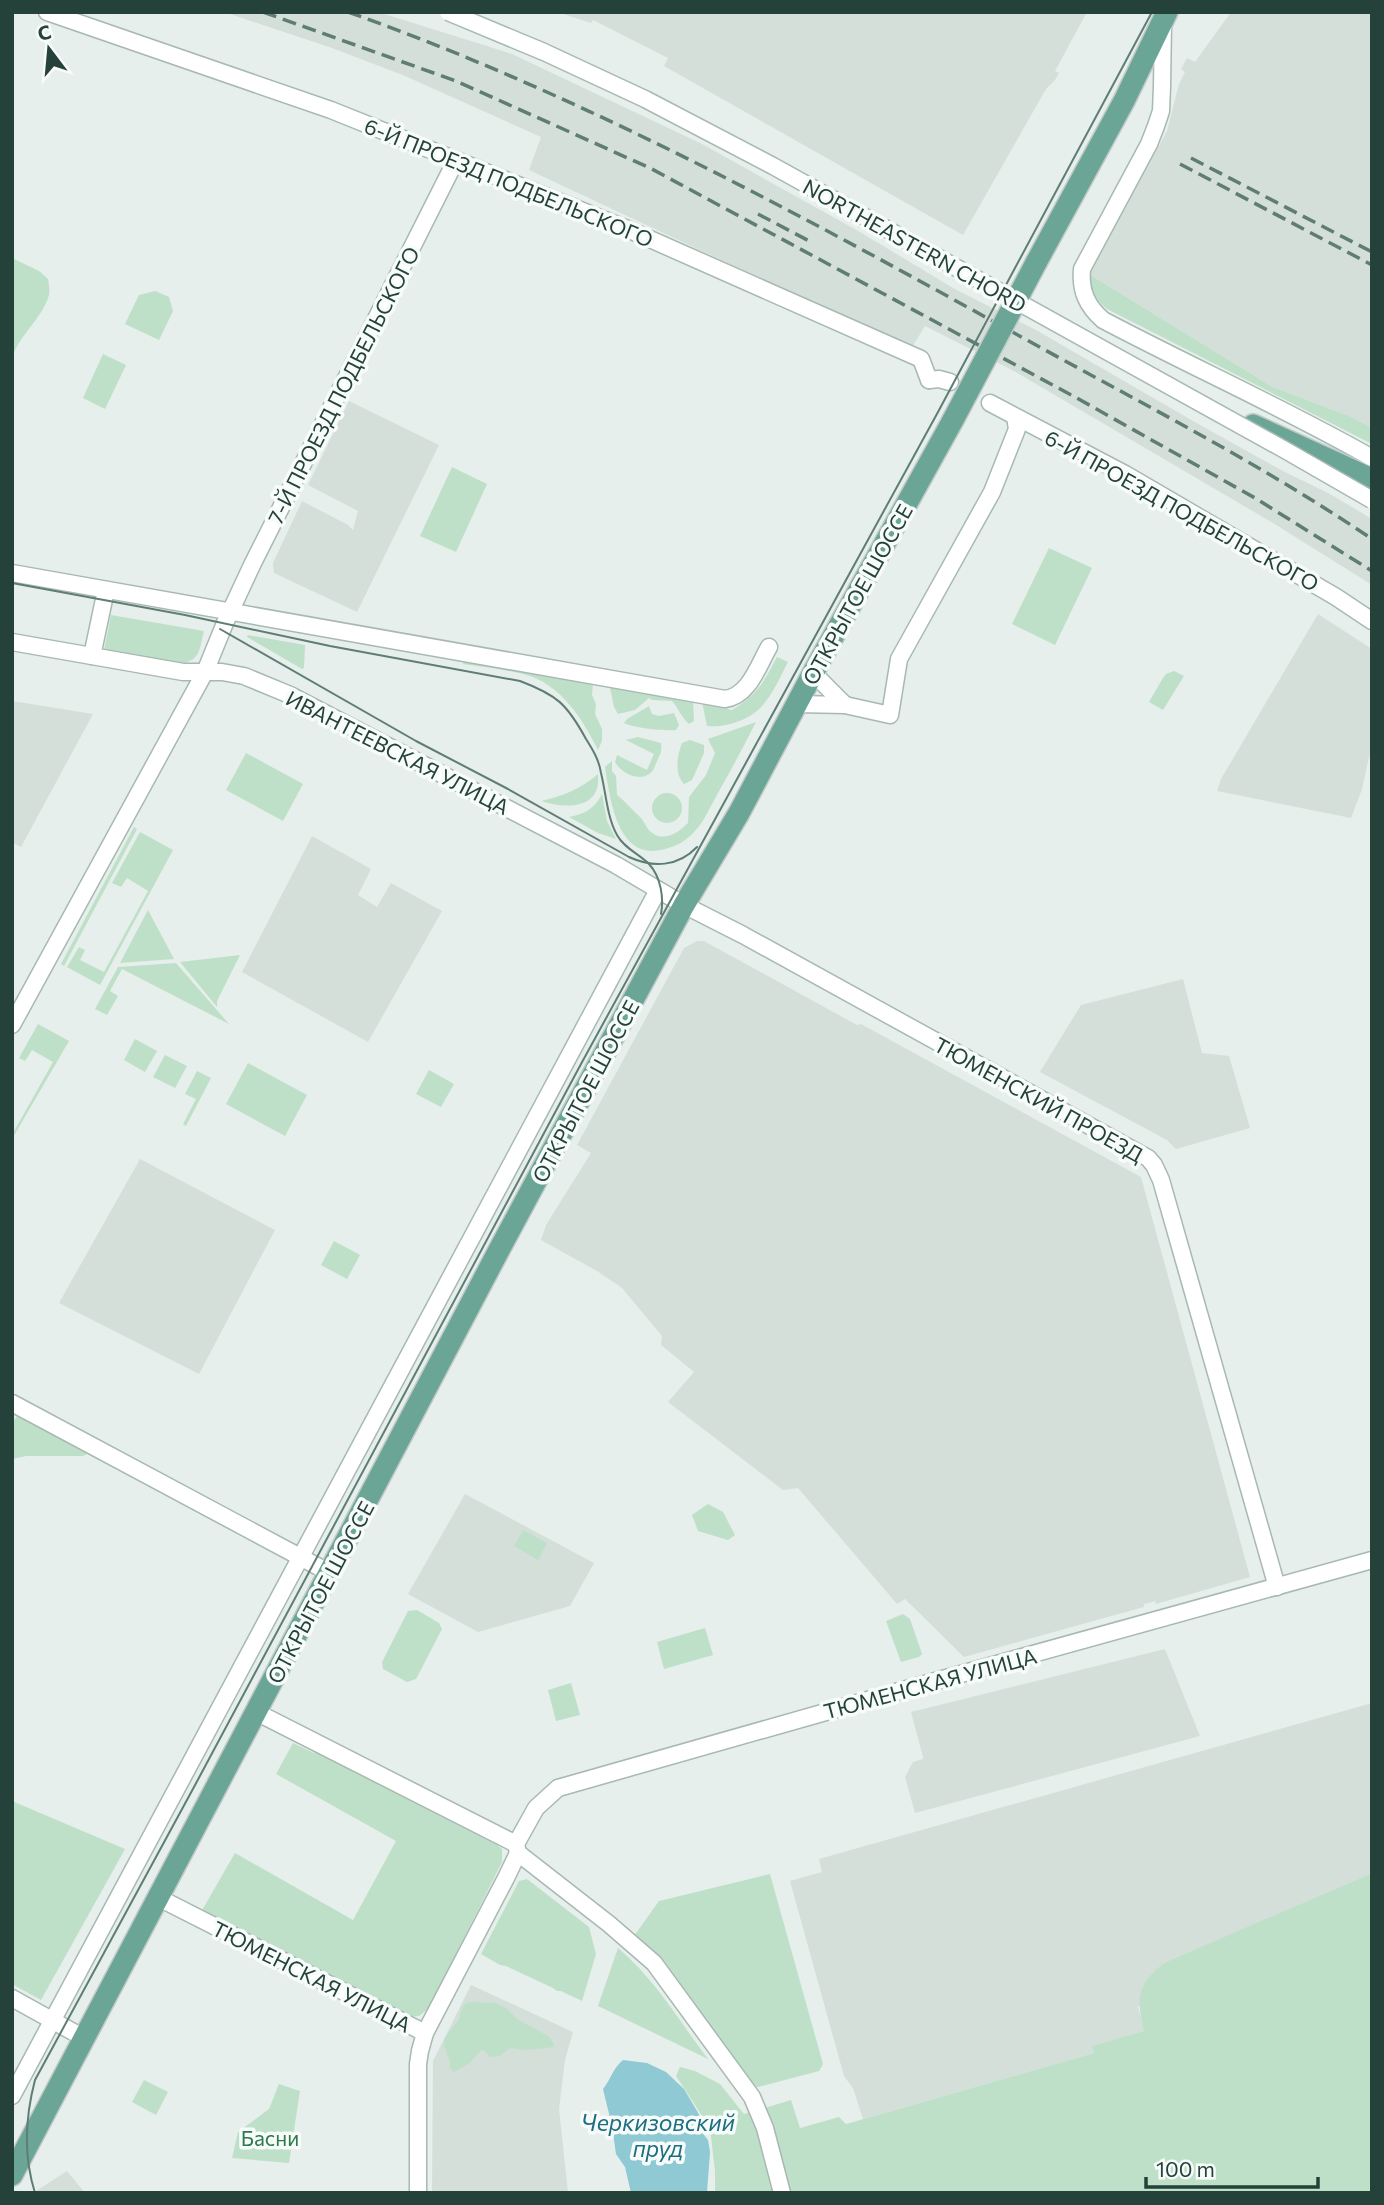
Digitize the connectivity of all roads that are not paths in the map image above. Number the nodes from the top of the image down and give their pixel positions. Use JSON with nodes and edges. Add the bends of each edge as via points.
{"nodes":[{"id":1,"x":47,"y":12,"type":"edge"},
{"id":2,"x":450,"y":12,"type":"edge"},
{"id":3,"x":1165,"y":16,"type":"edge"},
{"id":4,"x":456,"y":160,"type":"junction"},
{"id":5,"x":950,"y":382,"type":"dead end"},
{"id":6,"x":990,"y":403,"type":"dead end"},
{"id":7,"x":1015,"y":417,"type":"junction"},
{"id":8,"x":1372,"y":458,"type":"edge"},
{"id":9,"x":1372,"y":479,"type":"edge"},
{"id":10,"x":1372,"y":500,"type":"edge"},
{"id":11,"x":12,"y":573,"type":"edge"},
{"id":12,"x":106,"y":590,"type":"junction"},
{"id":13,"x":230,"y":611,"type":"junction"},
{"id":14,"x":1372,"y":621,"type":"edge"},
{"id":15,"x":12,"y":642,"type":"edge"},
{"id":16,"x":769,"y":647,"type":"dead end"},
{"id":17,"x":92,"y":656,"type":"junction"},
{"id":18,"x":205,"y":672,"type":"junction"},
{"id":19,"x":813,"y":673,"type":"junction"},
{"id":20,"x":797,"y":704,"type":"junction"},
{"id":21,"x":845,"y":705,"type":"junction"},
{"id":22,"x":658,"y":890,"type":"junction"},
{"id":23,"x":684,"y":905,"type":"junction"},
{"id":24,"x":12,"y":1026,"type":"edge"},
{"id":25,"x":12,"y":1403,"type":"edge"},
{"id":26,"x":301,"y":1556,"type":"junction"},
{"id":27,"x":1372,"y":1560,"type":"edge"},
{"id":28,"x":330,"y":1573,"type":"junction"},
{"id":29,"x":1277,"y":1587,"type":"junction"},
{"id":30,"x":256,"y":1712,"type":"junction"},
{"id":31,"x":517,"y":1849,"type":"junction"},
{"id":32,"x":159,"y":1899,"type":"junction"},
{"id":33,"x":12,"y":1998,"type":"edge"},
{"id":34,"x":52,"y":2021,"type":"junction"},
{"id":35,"x":425,"y":2033,"type":"junction"},
{"id":36,"x":84,"y":2038,"type":"junction"},
{"id":37,"x":12,"y":2096,"type":"edge"},
{"id":38,"x":12,"y":2175,"type":"edge"},
{"id":39,"x":418,"y":2193,"type":"edge"},
{"id":40,"x":782,"y":2193,"type":"edge"}],
"edges":[{"from":1,"to":4,"type":"street","name":"6-Й ПРОЕЗД ПОДБЕЛЬСКОГО","via":[[331,110]]},
{"from":2,"to":9,"type":"main road","name":"NORTHEASTERN CHORD","via":[[545,49],[644,96],[1200,400]]},
{"from":2,"to":10,"type":"street","name":"NORTHEASTERN CHORD","bridge":true,"via":[[645,99],[773,166]]},
{"from":3,"to":8,"type":"street","via":[[1161,111],[1149,144],[1082,269],[1087,303],[1103,320]]},
{"from":3,"to":19,"type":"main road","name":"ОТКРЫТОЕ ШОССЕ","bridge":true,"via":[[1118,112]]},
{"from":4,"to":5,"type":"street","name":"6-Й ПРОЕЗД ПОДБЕЛЬСКОГО","via":[[625,228],[920,359],[925,384],[939,379]]},
{"from":4,"to":13,"type":"street","name":"7-Й ПРОЕЗД ПОДБЕЛЬСКОГО"},
{"from":6,"to":7,"type":"street","name":"6-Й ПРОЕЗД ПОДБЕЛЬСКОГО"},
{"from":7,"to":14,"type":"street","name":"6-Й ПРОЕЗД ПОДБЕЛЬСКОГО","via":[[1125,474]]},
{"from":7,"to":21,"type":"street","via":[[1017,429],[992,492],[900,659],[890,715]]},
{"from":11,"to":12,"type":"street"},
{"from":12,"to":13,"type":"street"},
{"from":12,"to":17,"type":"street"},
{"from":13,"to":16,"type":"street","via":[[725,699],[743,692]]},
{"from":13,"to":18,"type":"street","name":"7-Й ПРОЕЗД ПОДБЕЛЬСКОГО"},
{"from":15,"to":17,"type":"street","name":"ИВАНТЕЕВСКАЯ УЛИЦА"},
{"from":17,"to":18,"type":"street","name":"ИВАНТЕЕВСКАЯ УЛИЦА"},
{"from":18,"to":22,"type":"street","name":"ИВАНТЕЕВСКАЯ УЛИЦА","via":[[244,676],[290,695]]},
{"from":18,"to":24,"type":"street"},
{"from":19,"to":20,"type":"main road","name":"ОТКРЫТОЕ ШОССЕ"},
{"from":19,"to":21,"type":"street"},
{"from":20,"to":21,"type":"street"},
{"from":20,"to":23,"type":"main road","name":"ОТКРЫТОЕ ШОССЕ"},
{"from":22,"to":23,"type":"street","name":"ИВАНТЕЕВСКАЯ УЛИЦА"},
{"from":22,"to":26,"type":"street"},
{"from":23,"to":28,"type":"main road","name":"ОТКРЫТОЕ ШОССЕ"},
{"from":23,"to":29,"type":"street","name":"ТЮМЕНСКИЙ ПРОЕЗД","via":[[1154,1164]]},
{"from":25,"to":26,"type":"street"},
{"from":26,"to":28,"type":"street"},
{"from":26,"to":34,"type":"street"},
{"from":27,"to":29,"type":"street","name":"ТЮМЕНСКАЯ УЛИЦА"},
{"from":28,"to":30,"type":"main road","name":"ОТКРЫТОЕ ШОССЕ"},
{"from":29,"to":31,"type":"street","name":"ТЮМЕНСКАЯ УЛИЦА","via":[[558,1788],[536,1808]]},
{"from":30,"to":31,"type":"street"},
{"from":30,"to":32,"type":"main road","name":"ОТКРЫТОЕ ШОССЕ"},
{"from":31,"to":35,"type":"street","name":"ТЮМЕНСКАЯ УЛИЦА"},
{"from":31,"to":40,"type":"street","via":[[654,1963],[752,2097]]},
{"from":32,"to":35,"type":"street","name":"ТЮМЕНСКАЯ УЛИЦА"},
{"from":32,"to":36,"type":"main road","name":"ОТКРЫТОЕ ШОССЕ"},
{"from":33,"to":34,"type":"street"},
{"from":34,"to":36,"type":"street"},
{"from":34,"to":37,"type":"street"},
{"from":35,"to":39,"type":"street","via":[[418,2064]]},
{"from":36,"to":38,"type":"main road","name":"ОТКРЫТОЕ ШОССЕ"}]}
